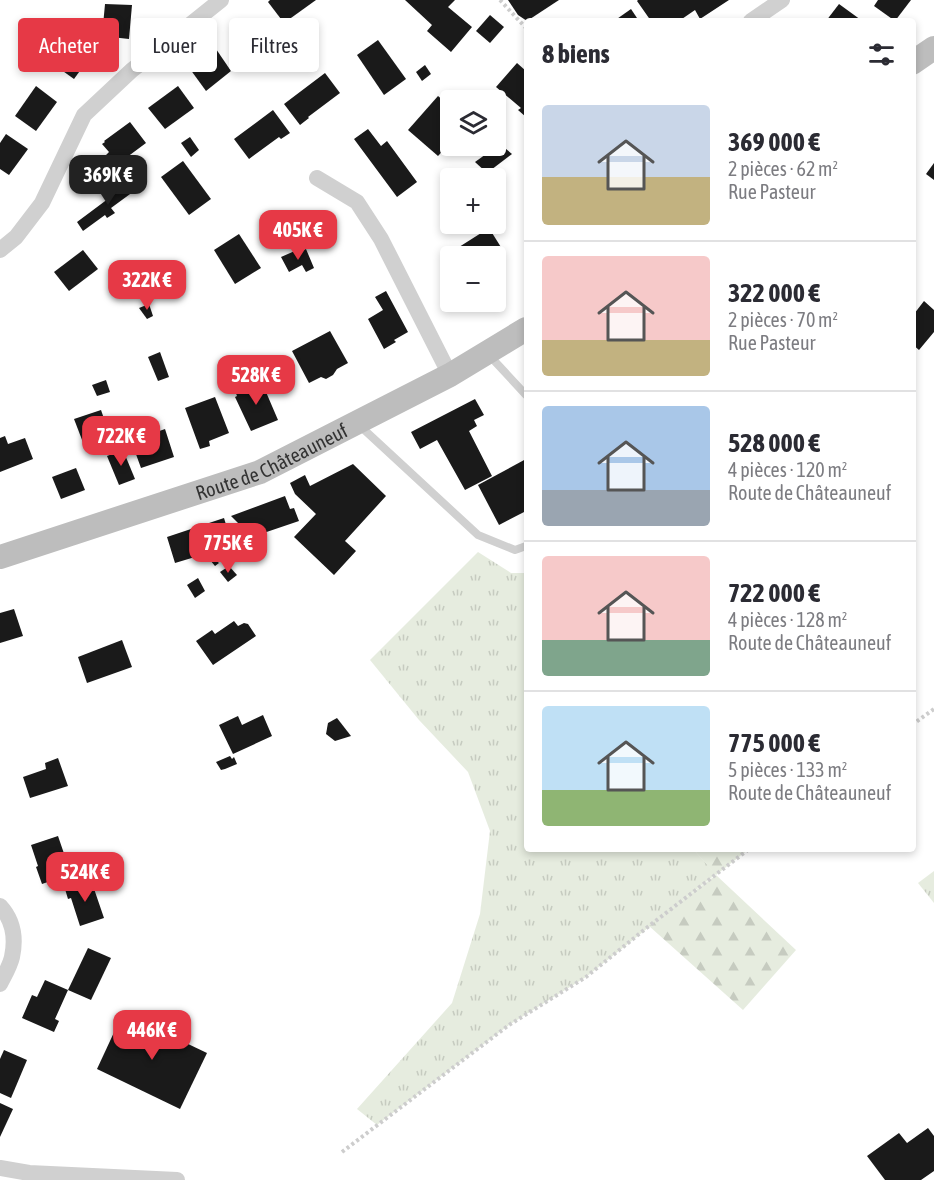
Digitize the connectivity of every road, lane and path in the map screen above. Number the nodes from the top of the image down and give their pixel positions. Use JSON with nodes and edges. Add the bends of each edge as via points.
{"nodes":[{"id":1,"x":220,"y":0,"type":"edge"},
{"id":2,"x":500,"y":0,"type":"edge"},
{"id":3,"x":782,"y":0,"type":"edge"},
{"id":4,"x":755,"y":18,"type":"edge"},
{"id":5,"x":524,"y":26,"type":"edge"},
{"id":6,"x":934,"y":48,"type":"edge"},
{"id":7,"x":916,"y":60,"type":"edge"},
{"id":8,"x":317,"y":178,"type":"dead end"},
{"id":9,"x":0,"y":250,"type":"edge"},
{"id":10,"x":524,"y":330,"type":"edge"},
{"id":11,"x":487,"y":352,"type":"junction"},
{"id":12,"x":450,"y":375,"type":"junction"},
{"id":13,"x":524,"y":393,"type":"edge"},
{"id":14,"x":356,"y":422,"type":"junction"},
{"id":15,"x":524,"y":547,"type":"edge"},
{"id":16,"x":0,"y":557,"type":"edge"},
{"id":17,"x":934,"y":709,"type":"edge"},
{"id":18,"x":916,"y":722,"type":"edge"},
{"id":19,"x":746,"y":852,"type":"edge"},
{"id":20,"x":0,"y":906,"type":"edge"},
{"id":21,"x":0,"y":984,"type":"edge"},
{"id":22,"x":342,"y":1152,"type":"dead end"},
{"id":23,"x":0,"y":1168,"type":"edge"},
{"id":24,"x":128,"y":1179,"type":"edge"},
{"id":25,"x":177,"y":1180,"type":"edge"}],
"edges":[{"from":1,"to":9,"type":"street","via":[[132,70],[84,115],[42,203],[16,237]]},
{"from":2,"to":5,"type":"path"},
{"from":3,"to":4,"type":"street"},
{"from":6,"to":7,"type":"main road"},
{"from":8,"to":12,"type":"street","via":[[357,202],[381,239]]},
{"from":10,"to":11,"type":"main road","name":"Route de Châteauneuf"},
{"from":11,"to":12,"type":"main road","name":"Route de Châteauneuf"},
{"from":11,"to":13,"type":"lane"},
{"from":12,"to":14,"type":"main road","name":"Route de Châteauneuf"},
{"from":14,"to":15,"type":"lane","via":[[478,535],[514,550]]},
{"from":14,"to":16,"type":"main road","name":"Route de Châteauneuf","via":[[260,472]]},
{"from":17,"to":18,"type":"path"},
{"from":19,"to":22,"type":"path","via":[[586,977],[509,1025]]},
{"from":20,"to":21,"type":"street","via":[[11,922],[13,938],[12,958]]},
{"from":23,"to":24,"type":"street"},
{"from":24,"to":25,"type":"street"}]}
